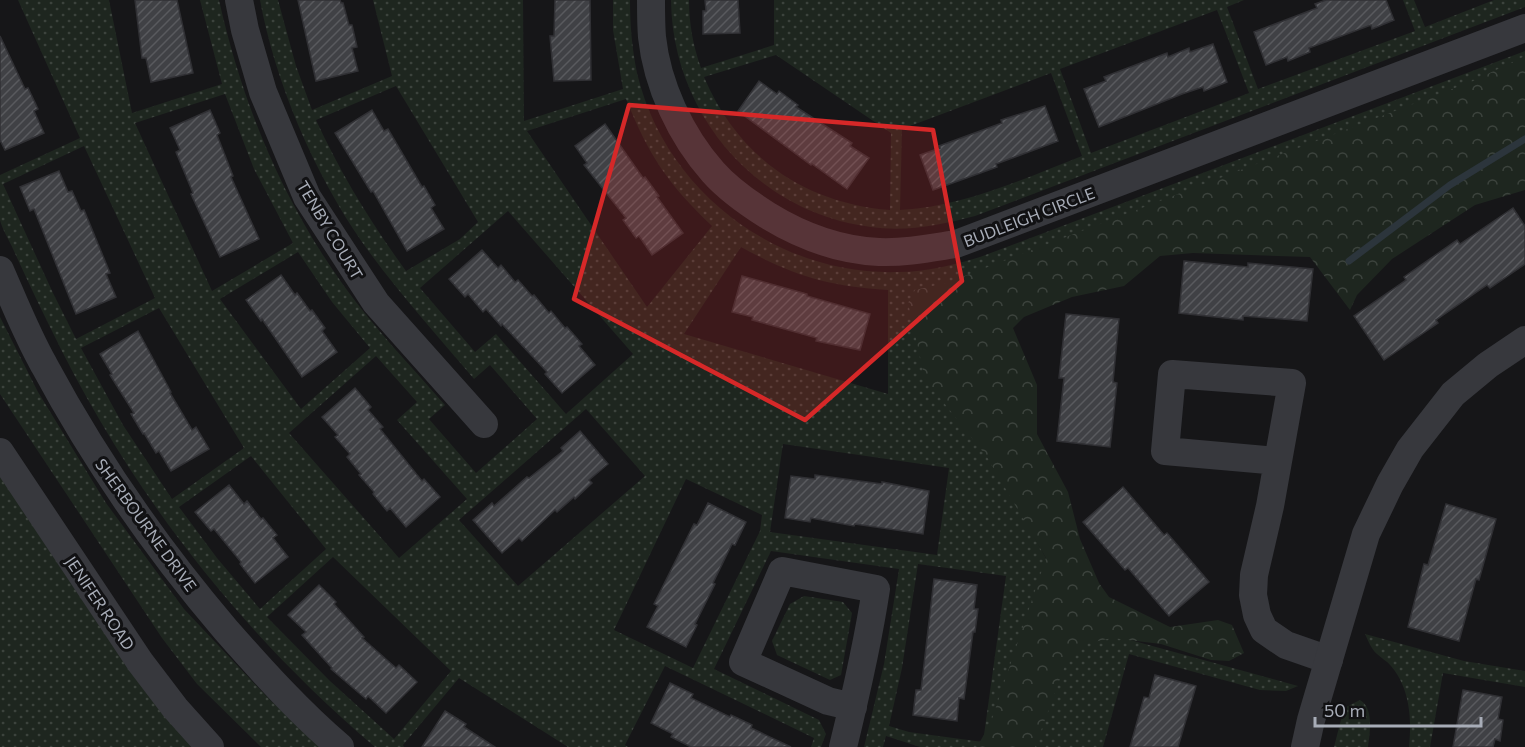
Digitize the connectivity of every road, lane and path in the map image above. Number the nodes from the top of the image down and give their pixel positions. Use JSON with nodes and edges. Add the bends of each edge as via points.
{"nodes":[{"id":1,"x":239,"y":0,"type":"edge"},
{"id":2,"x":651,"y":0,"type":"edge"},
{"id":3,"x":1525,"y":28,"type":"edge"},
{"id":4,"x":0,"y":270,"type":"edge"},
{"id":5,"x":1525,"y":340,"type":"edge"},
{"id":6,"x":484,"y":424,"type":"dead end"},
{"id":7,"x":0,"y":452,"type":"edge"},
{"id":8,"x":1278,"y":461,"type":"junction"},
{"id":9,"x":1329,"y":660,"type":"junction"},
{"id":10,"x":853,"y":707,"type":"junction"},
{"id":11,"x":210,"y":747,"type":"edge"},
{"id":12,"x":340,"y":747,"type":"edge"},
{"id":13,"x":843,"y":747,"type":"edge"},
{"id":14,"x":1305,"y":747,"type":"edge"}],
"edges":[{"from":1,"to":6,"type":"street","name":"TENBY COURT","via":[[263,92],[307,197],[376,303]]},
{"from":2,"to":3,"type":"street","name":"BUDLEIGH CIRCLE","via":[[652,38],[672,110],[714,174],[746,201],[814,239],[878,252],[956,244]]},
{"from":4,"to":12,"type":"street","name":"SHERBOURNE DRIVE","via":[[48,373],[142,525],[189,587],[258,666]]},
{"from":5,"to":9,"type":"street","via":[[1453,394],[1410,449],[1366,534]]},
{"from":7,"to":11,"type":"street","name":"JENIFER ROAD","via":[[140,662]]},
{"from":8,"to":8,"type":"street","via":[[1292,384],[1173,374],[1165,451]]},
{"from":8,"to":9,"type":"street","via":[[1254,575],[1252,595],[1257,615],[1264,630],[1286,645]]},
{"from":9,"to":14,"type":"street"},
{"from":10,"to":10,"type":"street","via":[[828,701],[743,662],[782,571],[876,589]]},
{"from":10,"to":13,"type":"street"}]}
